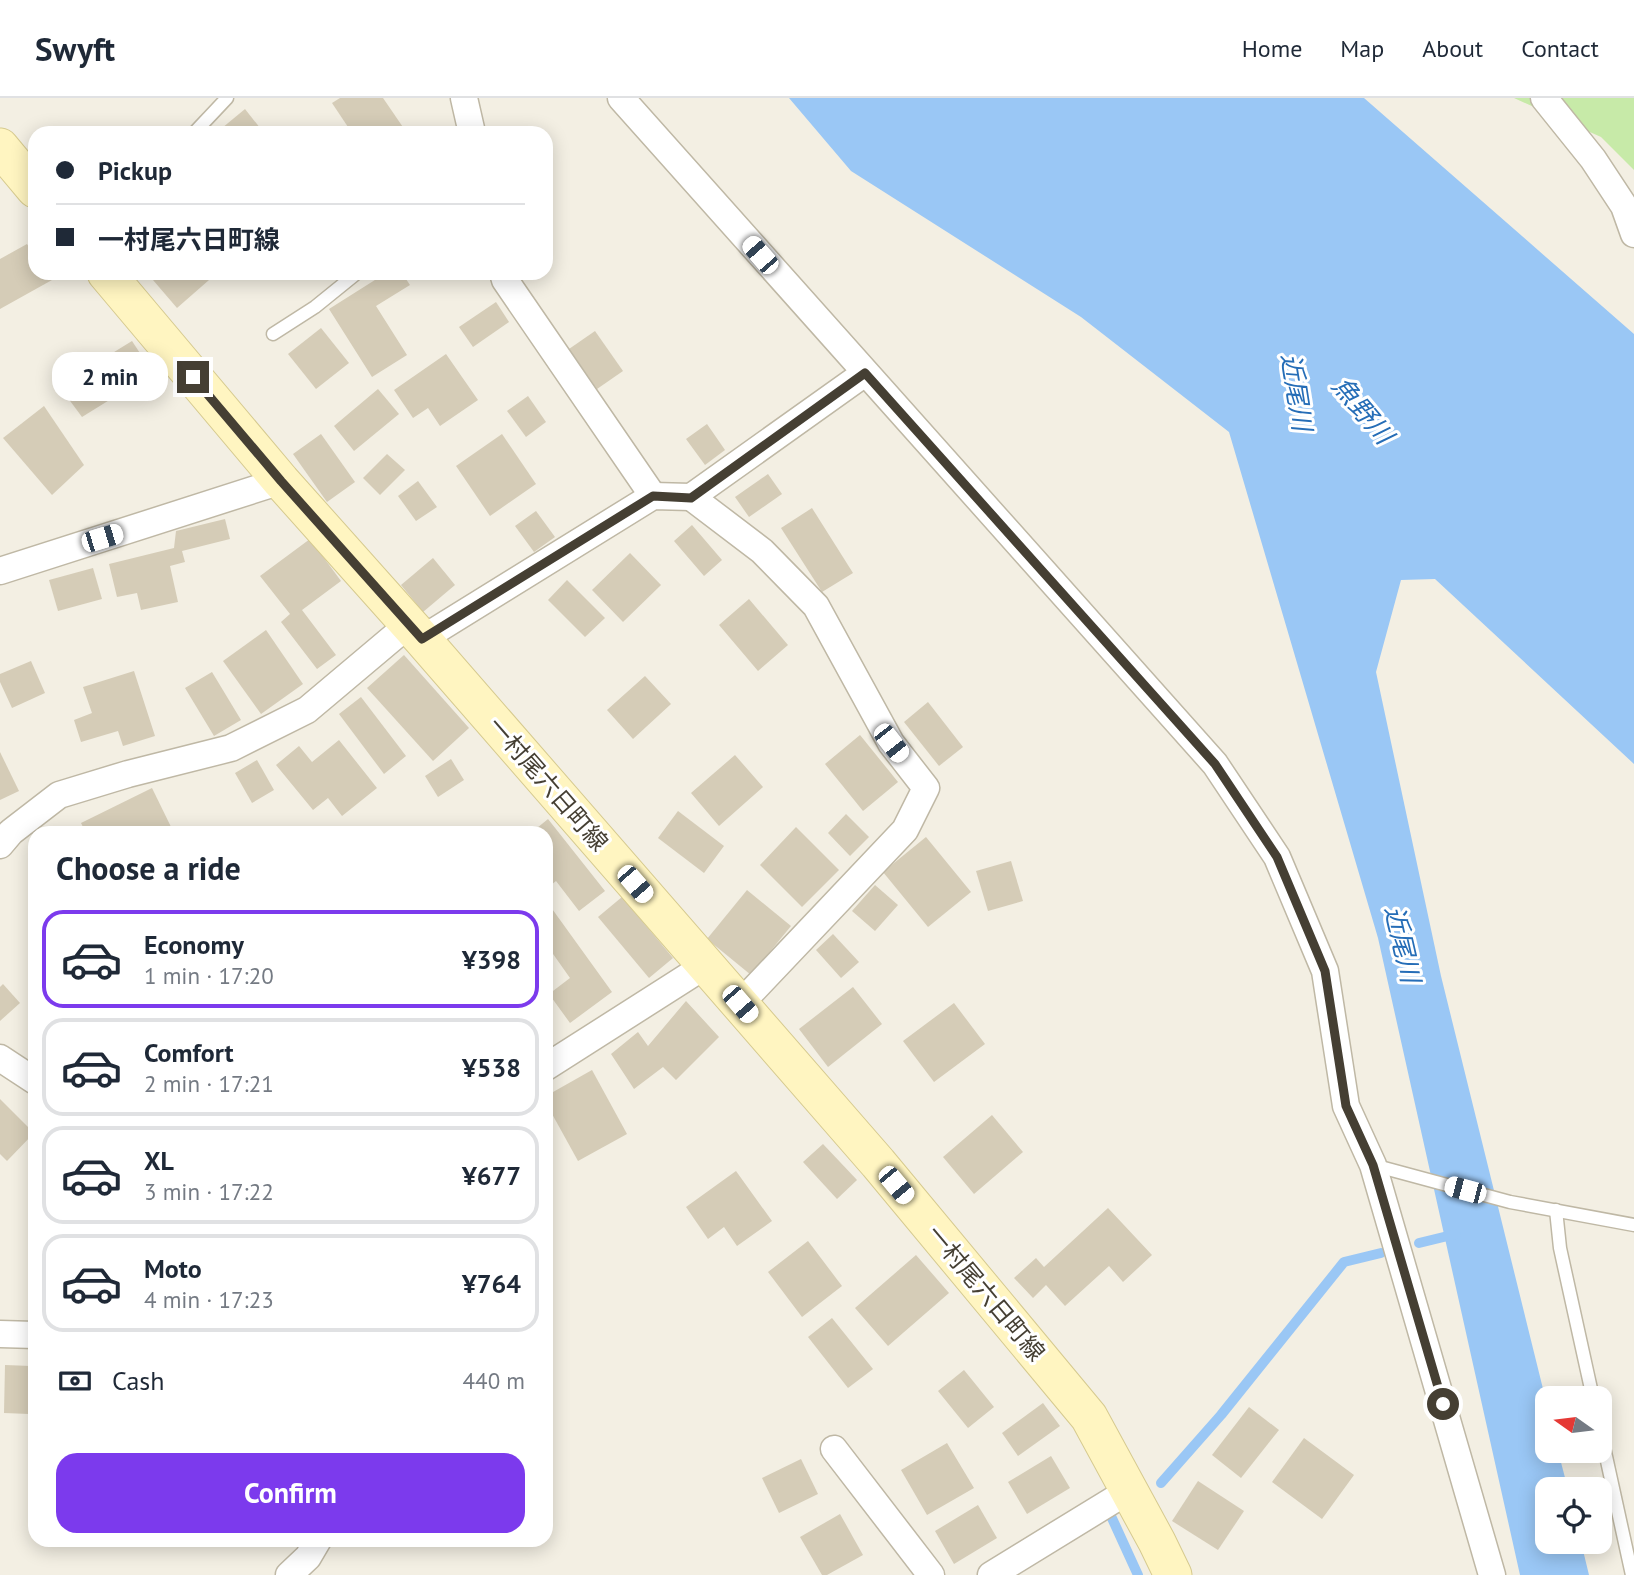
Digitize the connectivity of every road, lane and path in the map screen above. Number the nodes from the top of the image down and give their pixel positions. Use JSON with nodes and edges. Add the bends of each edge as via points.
{"nodes":[{"id":1,"x":227,"y":98,"type":"edge"},
{"id":2,"x":464,"y":98,"type":"edge"},
{"id":3,"x":621,"y":98,"type":"edge"},
{"id":4,"x":1544,"y":98,"type":"edge"},
{"id":5,"x":201,"y":126,"type":"edge"},
{"id":6,"x":470,"y":126,"type":"edge"},
{"id":7,"x":0,"y":147,"type":"edge"},
{"id":8,"x":28,"y":181,"type":"edge"},
{"id":9,"x":1634,"y":234,"type":"edge"},
{"id":10,"x":112,"y":280,"type":"edge"},
{"id":11,"x":348,"y":280,"type":"edge"},
{"id":12,"x":505,"y":280,"type":"edge"},
{"id":13,"x":273,"y":334,"type":"dead end"},
{"id":14,"x":865,"y":373,"type":"junction"},
{"id":15,"x":281,"y":481,"type":"junction"},
{"id":16,"x":653,"y":496,"type":"junction"},
{"id":17,"x":691,"y":498,"type":"junction"},
{"id":18,"x":0,"y":571,"type":"edge"},
{"id":19,"x":415,"y":632,"type":"junction"},
{"id":20,"x":0,"y":845,"type":"edge"},
{"id":21,"x":706,"y":965,"type":"junction"},
{"id":22,"x":740,"y":1004,"type":"junction"},
{"id":23,"x":0,"y":1058,"type":"edge"},
{"id":24,"x":553,"y":1063,"type":"edge"},
{"id":25,"x":28,"y":1076,"type":"edge"},
{"id":26,"x":1373,"y":1165,"type":"junction"},
{"id":27,"x":1556,"y":1210,"type":"junction"},
{"id":28,"x":1634,"y":1225,"type":"edge"},
{"id":29,"x":0,"y":1334,"type":"edge"},
{"id":30,"x":28,"y":1335,"type":"edge"},
{"id":31,"x":1590,"y":1386,"type":"edge"},
{"id":32,"x":834,"y":1449,"type":"dead end"},
{"id":33,"x":1607,"y":1463,"type":"edge"},
{"id":34,"x":1128,"y":1490,"type":"junction"},
{"id":35,"x":314,"y":1547,"type":"edge"},
{"id":36,"x":289,"y":1575,"type":"edge"},
{"id":37,"x":931,"y":1575,"type":"edge"},
{"id":38,"x":991,"y":1575,"type":"edge"},
{"id":39,"x":1173,"y":1575,"type":"edge"},
{"id":40,"x":1492,"y":1575,"type":"edge"},
{"id":41,"x":1632,"y":1575,"type":"edge"}],
"edges":[{"from":1,"to":5,"type":"lane"},
{"from":2,"to":6,"type":"street"},
{"from":3,"to":14,"type":"street"},
{"from":4,"to":9,"type":"street","via":[[1593,159],[1624,206]]},
{"from":7,"to":8,"type":"main road"},
{"from":10,"to":15,"type":"main road","name":"一村尾六日町線"},
{"from":11,"to":13,"type":"lane"},
{"from":12,"to":16,"type":"street"},
{"from":14,"to":17,"type":"street"},
{"from":14,"to":26,"type":"street","via":[[1215,764],[1277,857],[1325,971],[1346,1106]]},
{"from":15,"to":18,"type":"street"},
{"from":15,"to":19,"type":"main road","name":"一村尾六日町線"},
{"from":16,"to":17,"type":"street"},
{"from":16,"to":19,"type":"street"},
{"from":17,"to":22,"type":"street","via":[[762,551],[816,606],[891,743],[926,788],[905,830]]},
{"from":19,"to":20,"type":"street","via":[[307,710],[230,748],[59,794]]},
{"from":19,"to":21,"type":"main road","name":"一村尾六日町線"},
{"from":21,"to":22,"type":"main road","name":"一村尾六日町線"},
{"from":21,"to":24,"type":"street"},
{"from":22,"to":34,"type":"main road","name":"一村尾六日町線","via":[[1089,1417]]},
{"from":23,"to":25,"type":"street"},
{"from":26,"to":27,"type":"lane"},
{"from":26,"to":40,"type":"street"},
{"from":27,"to":28,"type":"lane"},
{"from":27,"to":31,"type":"lane"},
{"from":29,"to":30,"type":"street"},
{"from":32,"to":37,"type":"street"},
{"from":33,"to":41,"type":"lane"},
{"from":34,"to":38,"type":"street"},
{"from":34,"to":39,"type":"main road","name":"一村尾六日町線"},
{"from":35,"to":36,"type":"street"}]}
